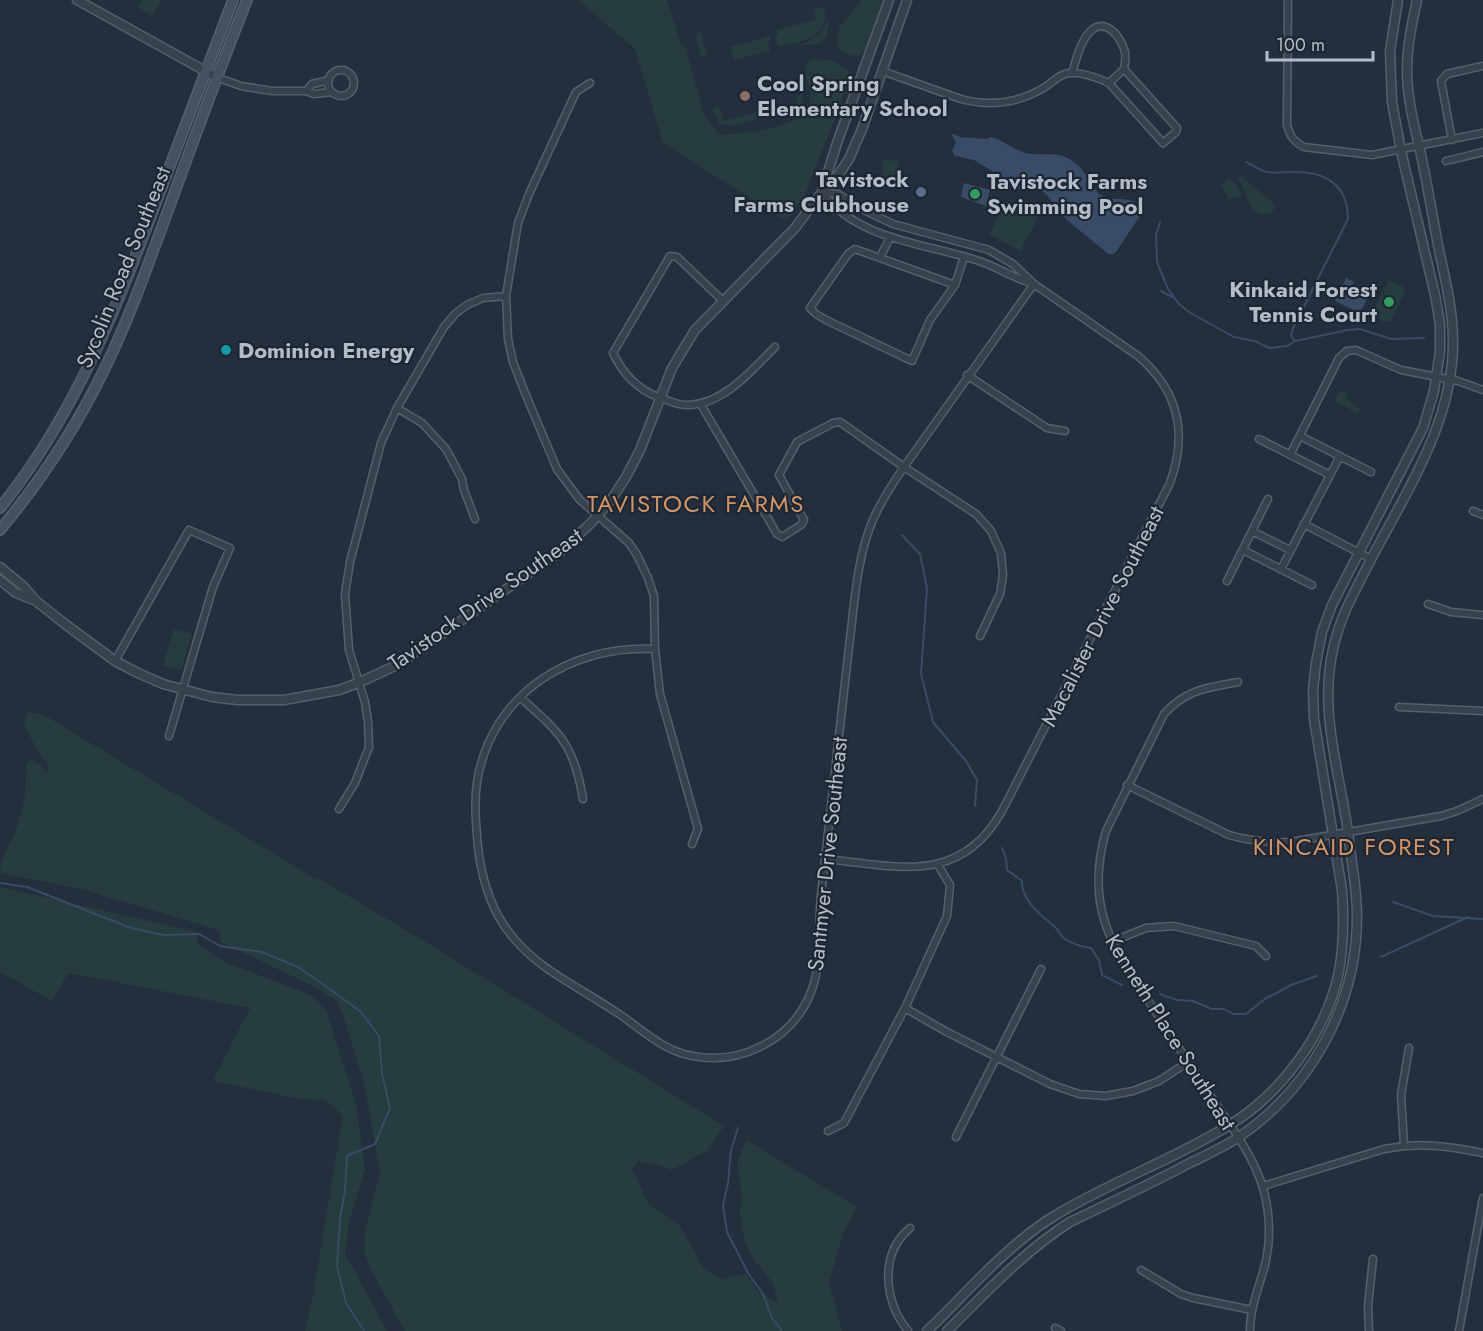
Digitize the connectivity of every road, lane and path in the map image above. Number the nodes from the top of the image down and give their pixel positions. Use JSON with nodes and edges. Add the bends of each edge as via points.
{"nodes":[{"id":1,"x":77,"y":0,"type":"edge"},
{"id":2,"x":233,"y":0,"type":"edge"},
{"id":3,"x":247,"y":0,"type":"edge"},
{"id":4,"x":889,"y":0,"type":"edge"},
{"id":5,"x":907,"y":0,"type":"edge"},
{"id":6,"x":1288,"y":0,"type":"edge"},
{"id":7,"x":1398,"y":0,"type":"edge"},
{"id":8,"x":1417,"y":0,"type":"edge"},
{"id":9,"x":1483,"y":66,"type":"edge"},
{"id":10,"x":1124,"y":69,"type":"junction"},
{"id":11,"x":882,"y":71,"type":"junction"},
{"id":12,"x":204,"y":72,"type":"junction"},
{"id":13,"x":1072,"y":73,"type":"junction"},
{"id":14,"x":216,"y":77,"type":"junction"},
{"id":15,"x":329,"y":80,"type":"junction"},
{"id":16,"x":590,"y":83,"type":"dead end"},
{"id":17,"x":1109,"y":84,"type":"junction"},
{"id":18,"x":306,"y":91,"type":"junction"},
{"id":19,"x":332,"y":92,"type":"junction"},
{"id":20,"x":1483,"y":133,"type":"edge"},
{"id":21,"x":1452,"y":140,"type":"junction"},
{"id":22,"x":1419,"y":146,"type":"junction"},
{"id":23,"x":1401,"y":151,"type":"junction"},
{"id":24,"x":1483,"y":152,"type":"edge"},
{"id":25,"x":1446,"y":161,"type":"dead end"},
{"id":26,"x":822,"y":192,"type":"junction"},
{"id":27,"x":890,"y":238,"type":"junction"},
{"id":28,"x":880,"y":257,"type":"junction"},
{"id":29,"x":964,"y":257,"type":"junction"},
{"id":30,"x":1034,"y":284,"type":"junction"},
{"id":31,"x":955,"y":285,"type":"junction"},
{"id":32,"x":506,"y":296,"type":"junction"},
{"id":33,"x":722,"y":300,"type":"junction"},
{"id":34,"x":775,"y":347,"type":"dead end"},
{"id":35,"x":967,"y":375,"type":"junction"},
{"id":36,"x":1437,"y":378,"type":"junction"},
{"id":37,"x":1451,"y":380,"type":"junction"},
{"id":38,"x":1483,"y":390,"type":"edge"},
{"id":39,"x":660,"y":397,"type":"junction"},
{"id":40,"x":700,"y":403,"type":"junction"},
{"id":41,"x":397,"y":408,"type":"junction"},
{"id":42,"x":1065,"y":431,"type":"dead end"},
{"id":43,"x":1300,"y":436,"type":"junction"},
{"id":44,"x":1259,"y":440,"type":"dead end"},
{"id":45,"x":1290,"y":455,"type":"junction"},
{"id":46,"x":1340,"y":456,"type":"junction"},
{"id":47,"x":904,"y":467,"type":"junction"},
{"id":48,"x":1371,"y":472,"type":"dead end"},
{"id":49,"x":1330,"y":475,"type":"junction"},
{"id":50,"x":1268,"y":499,"type":"dead end"},
{"id":51,"x":0,"y":508,"type":"edge"},
{"id":52,"x":1473,"y":511,"type":"dead end"},
{"id":53,"x":1483,"y":515,"type":"edge"},
{"id":54,"x":598,"y":516,"type":"junction"},
{"id":55,"x":475,"y":519,"type":"dead end"},
{"id":56,"x":1304,"y":524,"type":"junction"},
{"id":57,"x":0,"y":530,"type":"edge"},
{"id":58,"x":1252,"y":531,"type":"junction"},
{"id":59,"x":1242,"y":550,"type":"junction"},
{"id":60,"x":1290,"y":550,"type":"junction"},
{"id":61,"x":1360,"y":552,"type":"junction"},
{"id":62,"x":1371,"y":559,"type":"junction"},
{"id":63,"x":0,"y":567,"type":"edge"},
{"id":64,"x":1281,"y":569,"type":"junction"},
{"id":65,"x":0,"y":580,"type":"edge"},
{"id":66,"x":1227,"y":581,"type":"dead end"},
{"id":67,"x":1312,"y":585,"type":"dead end"},
{"id":68,"x":36,"y":601,"type":"junction"},
{"id":69,"x":1428,"y":604,"type":"dead end"},
{"id":70,"x":1483,"y":615,"type":"edge"},
{"id":71,"x":980,"y":636,"type":"dead end"},
{"id":72,"x":655,"y":649,"type":"junction"},
{"id":73,"x":115,"y":661,"type":"junction"},
{"id":74,"x":1238,"y":682,"type":"dead end"},
{"id":75,"x":358,"y":683,"type":"junction"},
{"id":76,"x":182,"y":690,"type":"junction"},
{"id":77,"x":521,"y":698,"type":"junction"},
{"id":78,"x":1399,"y":707,"type":"dead end"},
{"id":79,"x":1483,"y":711,"type":"edge"},
{"id":80,"x":169,"y":736,"type":"dead end"},
{"id":81,"x":1127,"y":785,"type":"junction"},
{"id":82,"x":583,"y":799,"type":"dead end"},
{"id":83,"x":1483,"y":799,"type":"edge"},
{"id":84,"x":339,"y":809,"type":"dead end"},
{"id":85,"x":1347,"y":831,"type":"junction"},
{"id":86,"x":1333,"y":835,"type":"junction"},
{"id":87,"x":692,"y":844,"type":"dead end"},
{"id":88,"x":826,"y":859,"type":"junction"},
{"id":89,"x":938,"y":865,"type":"junction"},
{"id":90,"x":1111,"y":942,"type":"junction"},
{"id":91,"x":1266,"y":956,"type":"dead end"},
{"id":92,"x":1041,"y":969,"type":"dead end"},
{"id":93,"x":905,"y":1008,"type":"junction"},
{"id":94,"x":1409,"y":1048,"type":"dead end"},
{"id":95,"x":996,"y":1057,"type":"junction"},
{"id":96,"x":1188,"y":1062,"type":"junction"},
{"id":97,"x":1230,"y":1125,"type":"junction"},
{"id":98,"x":828,"y":1131,"type":"dead end"},
{"id":99,"x":956,"y":1137,"type":"dead end"},
{"id":100,"x":1238,"y":1138,"type":"junction"},
{"id":101,"x":1404,"y":1145,"type":"junction"},
{"id":102,"x":1483,"y":1152,"type":"edge"},
{"id":103,"x":1263,"y":1186,"type":"junction"},
{"id":104,"x":1483,"y":1198,"type":"edge"},
{"id":105,"x":910,"y":1228,"type":"dead end"},
{"id":106,"x":1372,"y":1259,"type":"dead end"},
{"id":107,"x":1141,"y":1270,"type":"dead end"},
{"id":108,"x":1252,"y":1310,"type":"junction"},
{"id":109,"x":908,"y":1331,"type":"edge"},
{"id":110,"x":927,"y":1331,"type":"edge"},
{"id":111,"x":947,"y":1331,"type":"edge"},
{"id":112,"x":1250,"y":1331,"type":"edge"},
{"id":113,"x":1369,"y":1331,"type":"edge"},
{"id":114,"x":1459,"y":1331,"type":"edge"}],
"edges":[{"from":1,"to":12,"type":"street"},
{"from":2,"to":12,"type":"main road","name":"Sycolin Road Southeast"},
{"from":3,"to":14,"type":"main road","name":"Sycolin Road Southeast"},
{"from":4,"to":26,"type":"street","name":"Tavistock Drive Southeast"},
{"from":5,"to":11,"type":"street","name":"Tavistock Drive Southeast"},
{"from":6,"to":23,"type":"street","via":[[1289,135],[1304,147],[1372,155]]},
{"from":7,"to":23,"type":"street","via":[[1390,79]]},
{"from":8,"to":22,"type":"street","via":[[1407,69]]},
{"from":9,"to":21,"type":"street","via":[[1447,74],[1441,81]]},
{"from":10,"to":13,"type":"street","via":[[1125,54],[1118,37],[1111,29],[1100,27],[1087,35]]},
{"from":10,"to":17,"type":"street"},
{"from":10,"to":17,"type":"street","via":[[1177,128],[1176,132],[1163,143]]},
{"from":11,"to":13,"type":"street","via":[[961,99],[997,103],[1023,99]]},
{"from":11,"to":26,"type":"street","name":"Tavistock Drive Southeast","via":[[849,159]]},
{"from":12,"to":14,"type":"street"},
{"from":12,"to":51,"type":"main road","name":"Sycolin Road Southeast","via":[[99,346],[52,434]]},
{"from":13,"to":17,"type":"street"},
{"from":14,"to":18,"type":"street","via":[[262,90]]},
{"from":14,"to":57,"type":"main road","name":"Sycolin Road Southeast","via":[[146,271],[102,374],[56,454]]},
{"from":15,"to":18,"type":"street","via":[[312,84]]},
{"from":15,"to":19,"type":"street"},
{"from":15,"to":19,"type":"street","via":[[334,72],[343,70],[354,80],[348,94],[338,96]]},
{"from":16,"to":32,"type":"street","via":[[576,92],[529,194],[518,223]]},
{"from":18,"to":19,"type":"street"},
{"from":20,"to":21,"type":"street"},
{"from":21,"to":22,"type":"street"},
{"from":22,"to":23,"type":"street"},
{"from":22,"to":37,"type":"street","via":[[1448,291],[1454,335]]},
{"from":23,"to":36,"type":"street","via":[[1437,305]]},
{"from":24,"to":25,"type":"street"},
{"from":26,"to":27,"type":"street","name":"Macalister Drive Southeast","via":[[831,204]]},
{"from":26,"to":30,"type":"street","name":"Macalister Drive Southeast","via":[[838,194],[893,224],[988,250],[1013,264]]},
{"from":26,"to":33,"type":"street","name":"Tavistock Drive Southeast","via":[[795,228]]},
{"from":27,"to":28,"type":"street"},
{"from":27,"to":29,"type":"street","name":"Macalister Drive Southeast"},
{"from":28,"to":31,"type":"street"},
{"from":28,"to":31,"type":"street","via":[[851,251],[810,308],[826,320],[912,360],[930,320]]},
{"from":29,"to":30,"type":"street","name":"Macalister Drive Southeast"},
{"from":29,"to":31,"type":"street"},
{"from":30,"to":35,"type":"street","name":"Santmyer Drive Southeast"},
{"from":30,"to":89,"type":"street","name":"Macalister Drive Southeast","via":[[1138,356],[1158,376],[1177,417],[1178,454],[1170,483],[998,819],[968,851]]},
{"from":32,"to":41,"type":"street","via":[[483,298],[455,314]]},
{"from":32,"to":54,"type":"street","via":[[513,362],[550,453],[571,489]]},
{"from":33,"to":39,"type":"street","name":"Tavistock Drive Southeast","via":[[682,348]]},
{"from":33,"to":39,"type":"street","via":[[677,257],[670,256],[613,354],[635,385]]},
{"from":34,"to":40,"type":"street","via":[[721,396]]},
{"from":35,"to":42,"type":"street","via":[[1047,428]]},
{"from":35,"to":47,"type":"street","name":"Santmyer Drive Southeast"},
{"from":36,"to":37,"type":"street"},
{"from":36,"to":43,"type":"street","via":[[1401,370],[1356,350],[1347,351],[1339,358]]},
{"from":36,"to":61,"type":"street","via":[[1423,429]]},
{"from":37,"to":38,"type":"street"},
{"from":37,"to":62,"type":"street","via":[[1436,431]]},
{"from":39,"to":40,"type":"street","via":[[677,404]]},
{"from":39,"to":54,"type":"street","name":"Tavistock Drive Southeast","via":[[626,477]]},
{"from":40,"to":47,"type":"street","via":[[782,537],[804,520],[779,475],[798,442],[840,422]]},
{"from":41,"to":55,"type":"street","via":[[422,423],[446,449],[462,479]]},
{"from":41,"to":75,"type":"street","via":[[381,443],[345,594],[349,650]]},
{"from":43,"to":45,"type":"street"},
{"from":43,"to":46,"type":"street"},
{"from":44,"to":45,"type":"street"},
{"from":45,"to":49,"type":"street"},
{"from":46,"to":48,"type":"street"},
{"from":46,"to":49,"type":"street"},
{"from":47,"to":71,"type":"street","via":[[976,514],[997,542],[1003,564],[1002,586]]},
{"from":47,"to":88,"type":"street","name":"Santmyer Drive Southeast","via":[[876,512],[861,557]]},
{"from":49,"to":56,"type":"street"},
{"from":50,"to":58,"type":"street"},
{"from":52,"to":53,"type":"street"},
{"from":54,"to":72,"type":"street","via":[[628,543],[648,578],[654,596]]},
{"from":54,"to":75,"type":"street","name":"Tavistock Drive Southeast","via":[[562,550],[426,646]]},
{"from":56,"to":60,"type":"street"},
{"from":56,"to":61,"type":"street"},
{"from":58,"to":59,"type":"street"},
{"from":58,"to":60,"type":"street"},
{"from":59,"to":64,"type":"street"},
{"from":59,"to":66,"type":"street"},
{"from":60,"to":64,"type":"street"},
{"from":61,"to":62,"type":"street"},
{"from":61,"to":86,"type":"street","via":[[1322,632],[1313,690]]},
{"from":62,"to":85,"type":"street","via":[[1337,633],[1328,677],[1328,722]]},
{"from":63,"to":68,"type":"street","name":"Tavistock Drive Southeast"},
{"from":64,"to":67,"type":"street"},
{"from":65,"to":68,"type":"street","name":"Tavistock Drive Southeast","via":[[16,593]]},
{"from":68,"to":73,"type":"street","name":"Tavistock Drive Southeast"},
{"from":69,"to":70,"type":"street","via":[[1451,612]]},
{"from":72,"to":77,"type":"street","name":"Santmyer Drive Southeast","via":[[620,649],[574,661],[542,678]]},
{"from":72,"to":87,"type":"street","via":[[660,694],[698,829]]},
{"from":73,"to":76,"type":"street","name":"Tavistock Drive Southeast"},
{"from":73,"to":76,"type":"street","via":[[189,530],[230,549],[213,587]]},
{"from":74,"to":81,"type":"street","name":"Kenneth Place Southeast","via":[[1194,691],[1171,707]]},
{"from":75,"to":76,"type":"street","name":"Tavistock Drive Southeast","via":[[284,700],[238,700]]},
{"from":75,"to":84,"type":"street","via":[[368,722],[369,747]]},
{"from":76,"to":80,"type":"street"},
{"from":77,"to":82,"type":"street","via":[[563,740],[577,767]]},
{"from":77,"to":88,"type":"street","name":"Santmyer Drive Southeast","via":[[494,734],[477,780],[476,833],[489,899],[512,938],[533,959],[665,1047],[692,1056],[733,1057],[769,1042],[794,1020],[807,1001],[817,972]]},
{"from":78,"to":79,"type":"street"},
{"from":81,"to":86,"type":"street","via":[[1215,829],[1244,839],[1291,842]]},
{"from":81,"to":90,"type":"street","name":"Kenneth Place Southeast","via":[[1106,831],[1098,864],[1101,914]]},
{"from":83,"to":85,"type":"street","via":[[1441,816]]},
{"from":85,"to":86,"type":"street"},
{"from":85,"to":100,"type":"street","via":[[1356,887],[1357,928],[1352,968],[1340,1011],[1299,1082],[1271,1112]]},
{"from":86,"to":97,"type":"street","via":[[1344,918],[1338,976],[1329,1003],[1287,1074]]},
{"from":88,"to":89,"type":"street","name":"Macalister Drive Southeast","via":[[910,867]]},
{"from":89,"to":93,"type":"street","via":[[950,885],[947,916]]},
{"from":90,"to":91,"type":"street","via":[[1146,928],[1174,926],[1256,946]]},
{"from":90,"to":96,"type":"street","name":"Kenneth Place Southeast"},
{"from":92,"to":95,"type":"street"},
{"from":93,"to":95,"type":"street"},
{"from":93,"to":98,"type":"street","via":[[844,1123]]},
{"from":94,"to":101,"type":"street","via":[[1401,1095]]},
{"from":95,"to":96,"type":"street","via":[[1057,1087],[1092,1095],[1133,1091]]},
{"from":95,"to":99,"type":"street"},
{"from":96,"to":97,"type":"street","name":"Kenneth Place Southeast"},
{"from":97,"to":100,"type":"street","name":"Kenneth Place Southeast"},
{"from":97,"to":110,"type":"street","via":[[1050,1219],[1008,1252]]},
{"from":100,"to":103,"type":"street","name":"Kenneth Place Southeast"},
{"from":100,"to":111,"type":"street","via":[[1051,1234]]},
{"from":101,"to":102,"type":"street"},
{"from":101,"to":103,"type":"street"},
{"from":103,"to":108,"type":"street","name":"Kenneth Place Southeast","via":[[1269,1216],[1268,1241]]},
{"from":104,"to":114,"type":"street"},
{"from":105,"to":109,"type":"street","via":[[900,1236],[892,1252],[888,1272],[890,1296]]},
{"from":106,"to":113,"type":"street"},
{"from":107,"to":108,"type":"street","via":[[1181,1294]]},
{"from":108,"to":112,"type":"street","name":"Kenneth Place Southeast"}]}
